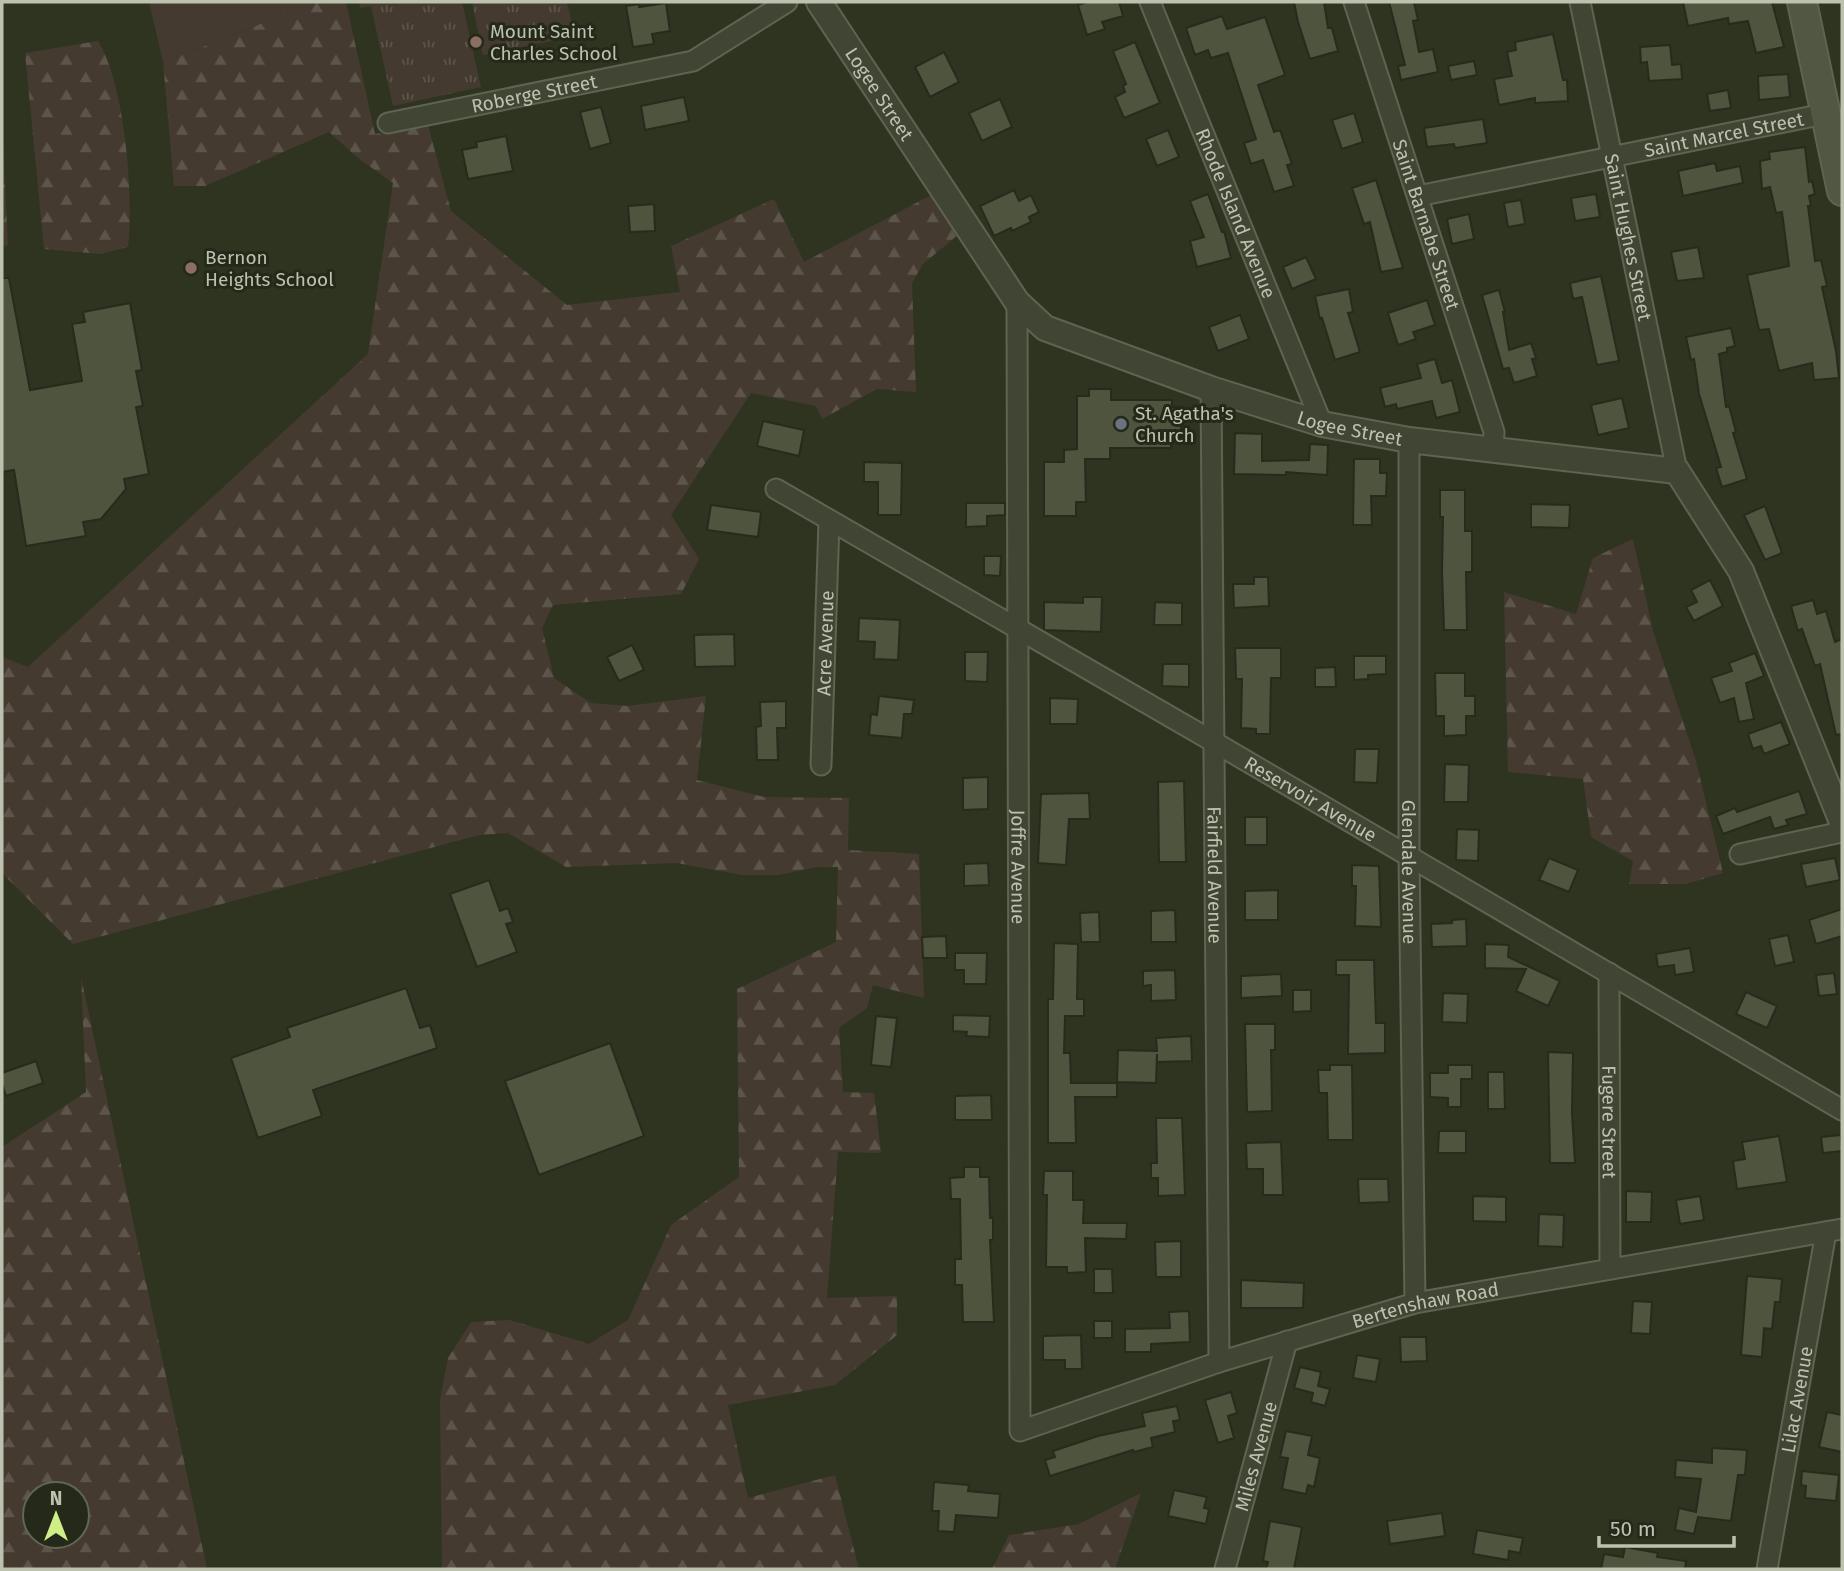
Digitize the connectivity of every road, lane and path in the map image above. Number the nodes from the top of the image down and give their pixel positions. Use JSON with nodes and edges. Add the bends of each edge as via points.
{"nodes":[{"id":1,"x":787,"y":2,"type":"edge"},
{"id":2,"x":819,"y":2,"type":"edge"},
{"id":3,"x":1150,"y":2,"type":"edge"},
{"id":4,"x":1354,"y":2,"type":"edge"},
{"id":5,"x":1580,"y":2,"type":"edge"},
{"id":6,"x":1802,"y":2,"type":"edge"},
{"id":7,"x":1824,"y":114,"type":"junction"},
{"id":8,"x":388,"y":123,"type":"dead end"},
{"id":9,"x":1613,"y":158,"type":"junction"},
{"id":10,"x":1842,"y":191,"type":"edge"},
{"id":11,"x":1418,"y":196,"type":"junction"},
{"id":12,"x":1017,"y":302,"type":"junction"},
{"id":13,"x":1211,"y":389,"type":"junction"},
{"id":14,"x":1322,"y":424,"type":"junction"},
{"id":15,"x":1409,"y":440,"type":"junction"},
{"id":16,"x":1493,"y":450,"type":"junction"},
{"id":17,"x":1677,"y":471,"type":"junction"},
{"id":18,"x":776,"y":489,"type":"dead end"},
{"id":19,"x":829,"y":521,"type":"junction"},
{"id":20,"x":1020,"y":632,"type":"junction"},
{"id":21,"x":1214,"y":742,"type":"junction"},
{"id":22,"x":821,"y":765,"type":"dead end"},
{"id":23,"x":1842,"y":821,"type":"edge"},
{"id":24,"x":1842,"y":832,"type":"edge"},
{"id":25,"x":1740,"y":854,"type":"dead end"},
{"id":26,"x":1409,"y":858,"type":"junction"},
{"id":27,"x":1609,"y":973,"type":"junction"},
{"id":28,"x":1842,"y":1110,"type":"edge"},
{"id":29,"x":1834,"y":1230,"type":"edge"},
{"id":30,"x":1610,"y":1269,"type":"junction"},
{"id":31,"x":1415,"y":1303,"type":"junction"},
{"id":32,"x":1287,"y":1341,"type":"junction"},
{"id":33,"x":1219,"y":1362,"type":"junction"},
{"id":34,"x":1020,"y":1431,"type":"joint"},
{"id":35,"x":1224,"y":1569,"type":"edge"},
{"id":36,"x":1767,"y":1569,"type":"edge"}],
"edges":[{"from":1,"to":8,"type":"street","name":"Roberge Street","via":[[693,61]]},
{"from":2,"to":12,"type":"street","name":"Logee Street"},
{"from":3,"to":14,"type":"street","name":"Rhode Island Avenue"},
{"from":4,"to":11,"type":"street","name":"Saint Barnabe Street"},
{"from":5,"to":9,"type":"street","name":"Saint Hughes Street"},
{"from":6,"to":7,"type":"main road"},
{"from":7,"to":9,"type":"street","name":"Saint Marcel Street"},
{"from":7,"to":10,"type":"main road"},
{"from":9,"to":11,"type":"street","name":"Saint Marcel Street"},
{"from":9,"to":17,"type":"street","name":"Saint Hughes Street"},
{"from":11,"to":16,"type":"street","name":"Saint Barnabe Street","via":[[1494,432]]},
{"from":12,"to":13,"type":"street","name":"Logee Street","via":[[1045,328]]},
{"from":12,"to":20,"type":"street","name":"Joffre Avenue"},
{"from":13,"to":14,"type":"street","name":"Logee Street"},
{"from":13,"to":21,"type":"street","name":"Fairfield Avenue"},
{"from":14,"to":15,"type":"street","name":"Logee Street"},
{"from":15,"to":16,"type":"street","name":"Logee Street"},
{"from":15,"to":26,"type":"street","name":"Glendale Avenue"},
{"from":16,"to":17,"type":"street","name":"Logee Street"},
{"from":17,"to":23,"type":"street","via":[[1741,571]]},
{"from":18,"to":19,"type":"street","name":"Reservoir Avenue"},
{"from":19,"to":20,"type":"street","name":"Reservoir Avenue"},
{"from":19,"to":22,"type":"street","name":"Acre Avenue"},
{"from":20,"to":21,"type":"street","name":"Reservoir Avenue"},
{"from":20,"to":34,"type":"street","name":"Joffre Avenue"},
{"from":21,"to":26,"type":"street","name":"Reservoir Avenue"},
{"from":21,"to":33,"type":"street","name":"Fairfield Avenue"},
{"from":24,"to":25,"type":"street"},
{"from":26,"to":27,"type":"street","name":"Reservoir Avenue"},
{"from":26,"to":31,"type":"street","name":"Glendale Avenue"},
{"from":27,"to":28,"type":"street","name":"Reservoir Avenue"},
{"from":27,"to":30,"type":"street","name":"Fugere Street"},
{"from":29,"to":30,"type":"street","name":"Bertenshaw Road"},
{"from":29,"to":36,"type":"street","name":"Lilac Avenue"},
{"from":30,"to":31,"type":"street","name":"Bertenshaw Road"},
{"from":31,"to":32,"type":"street","name":"Bertenshaw Road"},
{"from":32,"to":33,"type":"street","name":"Bertenshaw Road"},
{"from":32,"to":35,"type":"street","name":"Miles Avenue"},
{"from":33,"to":34,"type":"street","name":"Bertenshaw Road"}]}
